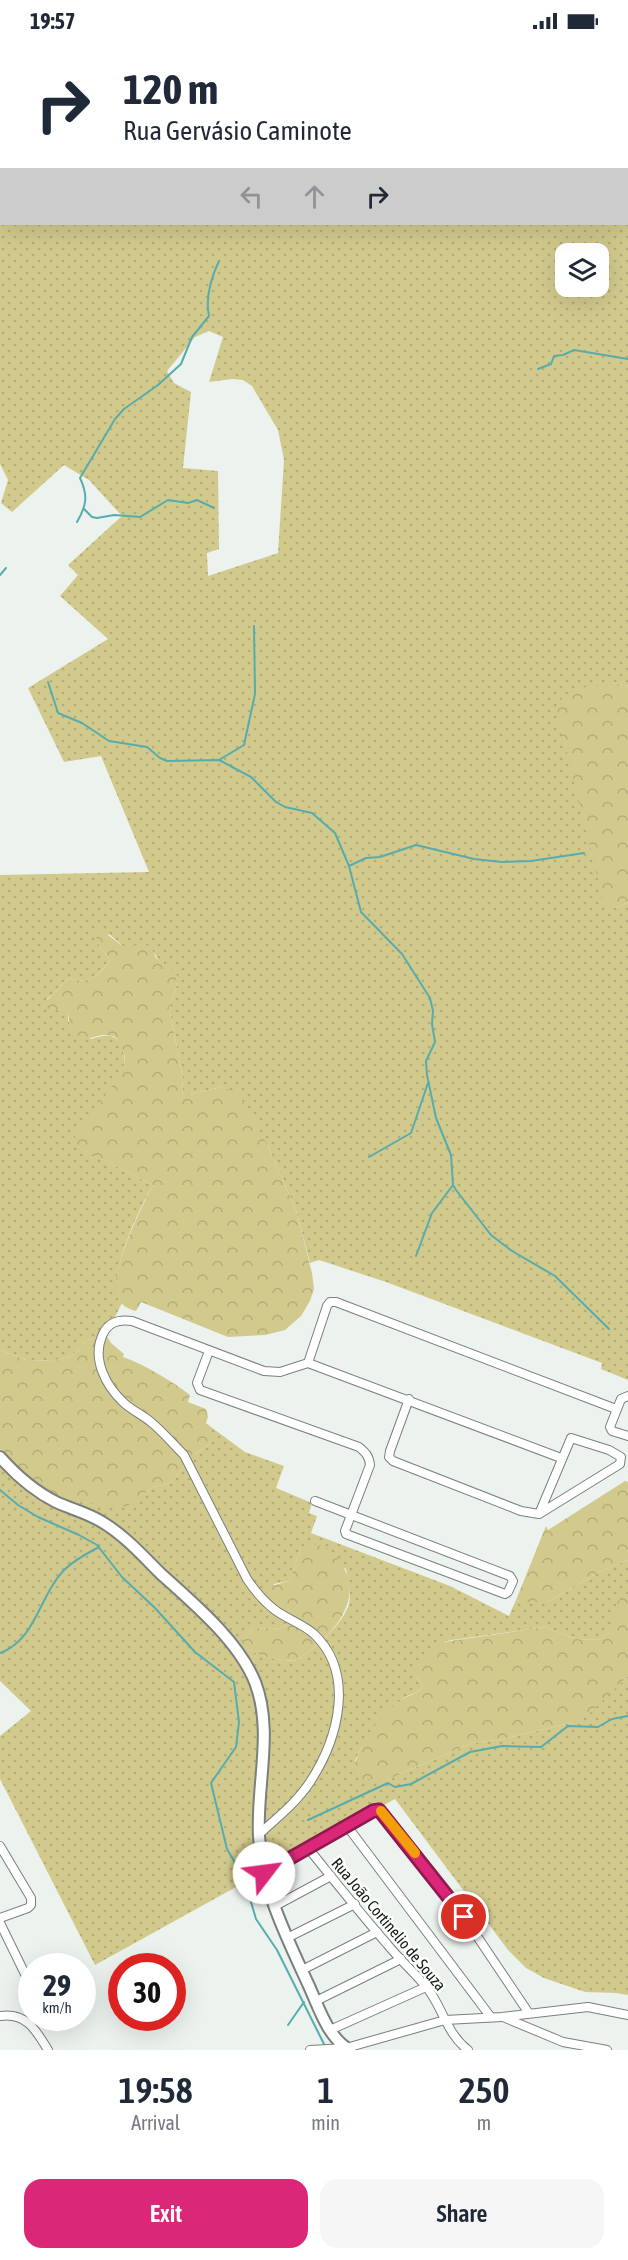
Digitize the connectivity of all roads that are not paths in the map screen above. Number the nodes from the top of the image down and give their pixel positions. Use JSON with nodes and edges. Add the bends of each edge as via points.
{"nodes":[{"id":1,"x":209,"y":1351,"type":"junction"},
{"id":2,"x":308,"y":1363,"type":"junction"},
{"id":3,"x":628,"y":1396,"type":"edge"},
{"id":4,"x":409,"y":1399,"type":"junction"},
{"id":5,"x":616,"y":1409,"type":"junction"},
{"id":6,"x":628,"y":1436,"type":"edge"},
{"id":7,"x":0,"y":1457,"type":"edge"},
{"id":8,"x":561,"y":1458,"type":"junction"},
{"id":9,"x":315,"y":1501,"type":"dead end"},
{"id":10,"x":540,"y":1514,"type":"junction"},
{"id":11,"x":351,"y":1515,"type":"junction"},
{"id":12,"x":347,"y":1826,"type":"junction"},
{"id":13,"x":259,"y":1834,"type":"junction"},
{"id":14,"x":0,"y":1846,"type":"edge"},
{"id":15,"x":308,"y":1848,"type":"junction"},
{"id":16,"x":264,"y":1873,"type":"junction"},
{"id":17,"x":331,"y":1876,"type":"junction"},
{"id":18,"x":355,"y":1904,"type":"junction"},
{"id":19,"x":275,"y":1906,"type":"junction"},
{"id":20,"x":0,"y":1918,"type":"edge"},
{"id":21,"x":0,"y":1923,"type":"edge"},
{"id":22,"x":377,"y":1932,"type":"junction"},
{"id":23,"x":287,"y":1938,"type":"junction"},
{"id":24,"x":10,"y":1942,"type":"junction"},
{"id":25,"x":0,"y":1947,"type":"edge"},
{"id":26,"x":18,"y":1959,"type":"edge"},
{"id":27,"x":400,"y":1959,"type":"junction"},
{"id":28,"x":302,"y":1970,"type":"junction"},
{"id":29,"x":426,"y":1987,"type":"junction"},
{"id":30,"x":316,"y":2001,"type":"junction"},
{"id":31,"x":528,"y":2012,"type":"junction"},
{"id":32,"x":628,"y":2015,"type":"edge"},
{"id":33,"x":0,"y":2016,"type":"edge"},
{"id":34,"x":490,"y":2016,"type":"junction"},
{"id":35,"x":18,"y":2017,"type":"edge"},
{"id":36,"x":502,"y":2017,"type":"junction"},
{"id":37,"x":445,"y":2020,"type":"junction"},
{"id":38,"x":330,"y":2030,"type":"junction"},
{"id":39,"x":38,"y":2031,"type":"edge"},
{"id":40,"x":348,"y":2049,"type":"edge"},
{"id":41,"x":48,"y":2050,"type":"edge"},
{"id":42,"x":310,"y":2050,"type":"edge"},
{"id":43,"x":315,"y":2050,"type":"edge"},
{"id":44,"x":468,"y":2050,"type":"edge"},
{"id":45,"x":607,"y":2050,"type":"edge"}],
"edges":[{"from":1,"to":2,"type":"street","via":[[264,1371],[280,1372]]},
{"from":1,"to":11,"type":"street","via":[[197,1383],[200,1390],[359,1447],[366,1453],[369,1465]]},
{"from":1,"to":13,"type":"street","via":[[120,1319],[104,1330],[98,1346],[99,1360],[112,1389],[184,1455],[260,1598],[313,1633],[334,1666],[340,1688],[338,1714],[322,1762],[292,1803]]},
{"from":2,"to":4,"type":"street"},
{"from":2,"to":5,"type":"street","via":[[327,1306],[336,1302]]},
{"from":3,"to":5,"type":"street","via":[[622,1397]]},
{"from":4,"to":8,"type":"street"},
{"from":4,"to":10,"type":"street","via":[[390,1451],[393,1461],[521,1512]]},
{"from":5,"to":6,"type":"street","via":[[610,1429]]},
{"from":7,"to":13,"type":"street","via":[[35,1490],[114,1529],[198,1609],[245,1664],[261,1703],[264,1732]]},
{"from":8,"to":10,"type":"street"},
{"from":8,"to":10,"type":"street","via":[[569,1440],[575,1438],[618,1454],[622,1461]]},
{"from":9,"to":11,"type":"street"},
{"from":11,"to":11,"type":"street","via":[[510,1575],[510,1590],[505,1594],[349,1535],[345,1531]]},
{"from":12,"to":15,"type":"street"},
{"from":12,"to":31,"type":"street","via":[[373,1811],[382,1812],[454,1902]]},
{"from":12,"to":34,"type":"street"},
{"from":13,"to":16,"type":"street"},
{"from":14,"to":20,"type":"street","via":[[31,1898],[31,1905]]},
{"from":15,"to":16,"type":"street"},
{"from":15,"to":17,"type":"street","name":"Rua João Cortinelio de Souza"},
{"from":16,"to":19,"type":"street"},
{"from":17,"to":18,"type":"street","name":"Rua João Cortinelio de Souza"},
{"from":17,"to":19,"type":"street"},
{"from":18,"to":22,"type":"street","name":"Rua João Cortinelio de Souza"},
{"from":18,"to":23,"type":"street"},
{"from":19,"to":23,"type":"street"},
{"from":21,"to":24,"type":"street"},
{"from":22,"to":27,"type":"street","name":"Rua João Cortinelio de Souza"},
{"from":22,"to":28,"type":"street"},
{"from":23,"to":28,"type":"street"},
{"from":24,"to":25,"type":"street"},
{"from":24,"to":26,"type":"street"},
{"from":27,"to":29,"type":"street","name":"Rua João Cortinelio de Souza"},
{"from":27,"to":30,"type":"street"},
{"from":28,"to":30,"type":"street"},
{"from":29,"to":37,"type":"street","name":"Rua João Cortinelio de Souza"},
{"from":29,"to":38,"type":"street"},
{"from":30,"to":38,"type":"street"},
{"from":31,"to":32,"type":"street","via":[[588,2007]]},
{"from":31,"to":36,"type":"street"},
{"from":33,"to":35,"type":"street"},
{"from":34,"to":36,"type":"street"},
{"from":34,"to":37,"type":"street"},
{"from":36,"to":45,"type":"street","via":[[563,2042]]},
{"from":37,"to":40,"type":"street"},
{"from":37,"to":44,"type":"street","name":"Rua João Cortinelio de Souza","via":[[458,2042]]},
{"from":38,"to":40,"type":"street"},
{"from":39,"to":41,"type":"street"},
{"from":40,"to":43,"type":"street"},
{"from":42,"to":43,"type":"street"}]}
